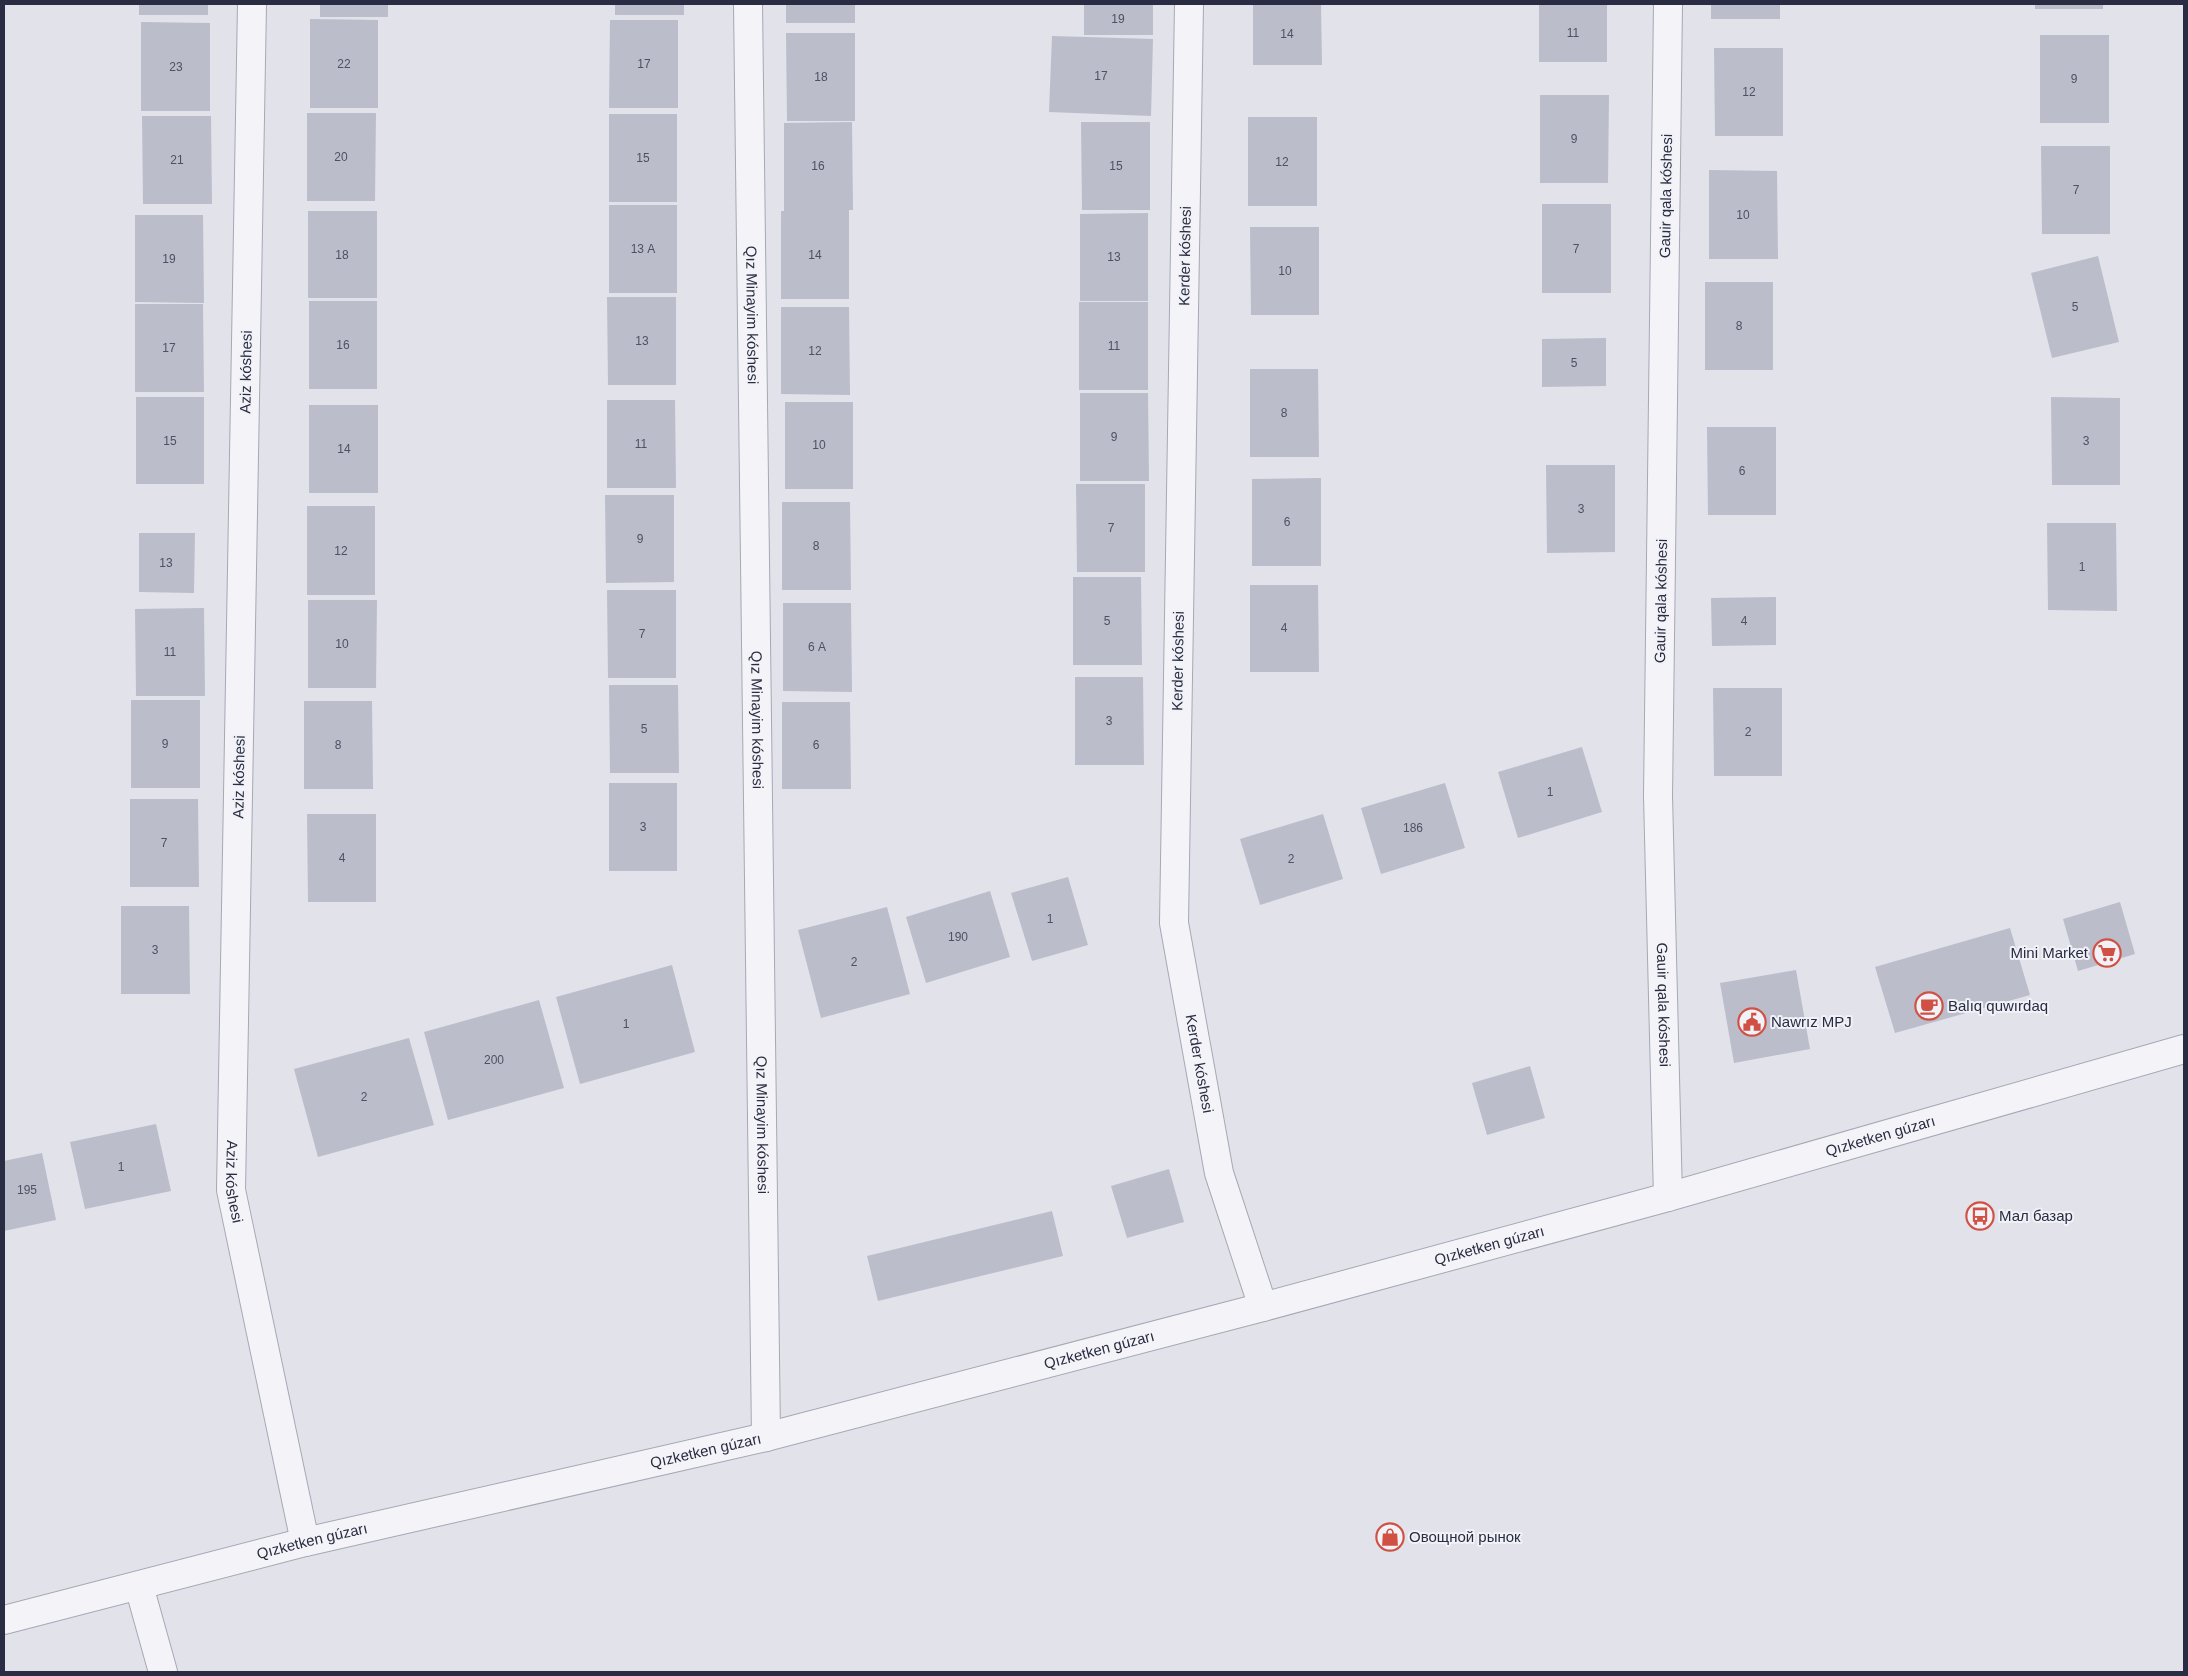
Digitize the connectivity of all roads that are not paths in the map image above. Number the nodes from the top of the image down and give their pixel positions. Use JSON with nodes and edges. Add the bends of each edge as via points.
{"nodes":[{"id":1,"x":252,"y":4,"type":"edge"},
{"id":2,"x":748,"y":4,"type":"edge"},
{"id":3,"x":1189,"y":4,"type":"edge"},
{"id":4,"x":1668,"y":4,"type":"edge"},
{"id":5,"x":2184,"y":1049,"type":"edge"},
{"id":6,"x":1668,"y":1197,"type":"junction"},
{"id":7,"x":1263,"y":1307,"type":"junction"},
{"id":8,"x":766,"y":1437,"type":"junction"},
{"id":9,"x":305,"y":1542,"type":"junction"},
{"id":10,"x":139,"y":1586,"type":"junction"},
{"id":11,"x":4,"y":1620,"type":"edge"},
{"id":12,"x":163,"y":1672,"type":"edge"}],
"edges":[{"from":1,"to":9,"type":"street","name":"Aziz kóshesi","via":[[231,1190]]},
{"from":2,"to":8,"type":"street","name":"Qız Minayim kóshesi"},
{"from":3,"to":7,"type":"street","name":"Kerder kóshesi","via":[[1174,923],[1219,1173]]},
{"from":4,"to":6,"type":"street","name":"Gauir qala kóshesi","via":[[1658,796]]},
{"from":5,"to":6,"type":"street","name":"Qızketken gúzarı"},
{"from":6,"to":7,"type":"street","name":"Qızketken gúzarı"},
{"from":7,"to":8,"type":"street","name":"Qızketken gúzarı"},
{"from":8,"to":9,"type":"street","name":"Qızketken gúzarı"},
{"from":9,"to":10,"type":"street","name":"Qızketken gúzarı"},
{"from":10,"to":11,"type":"street","name":"Qızketken gúzarı"},
{"from":10,"to":12,"type":"street"}]}
